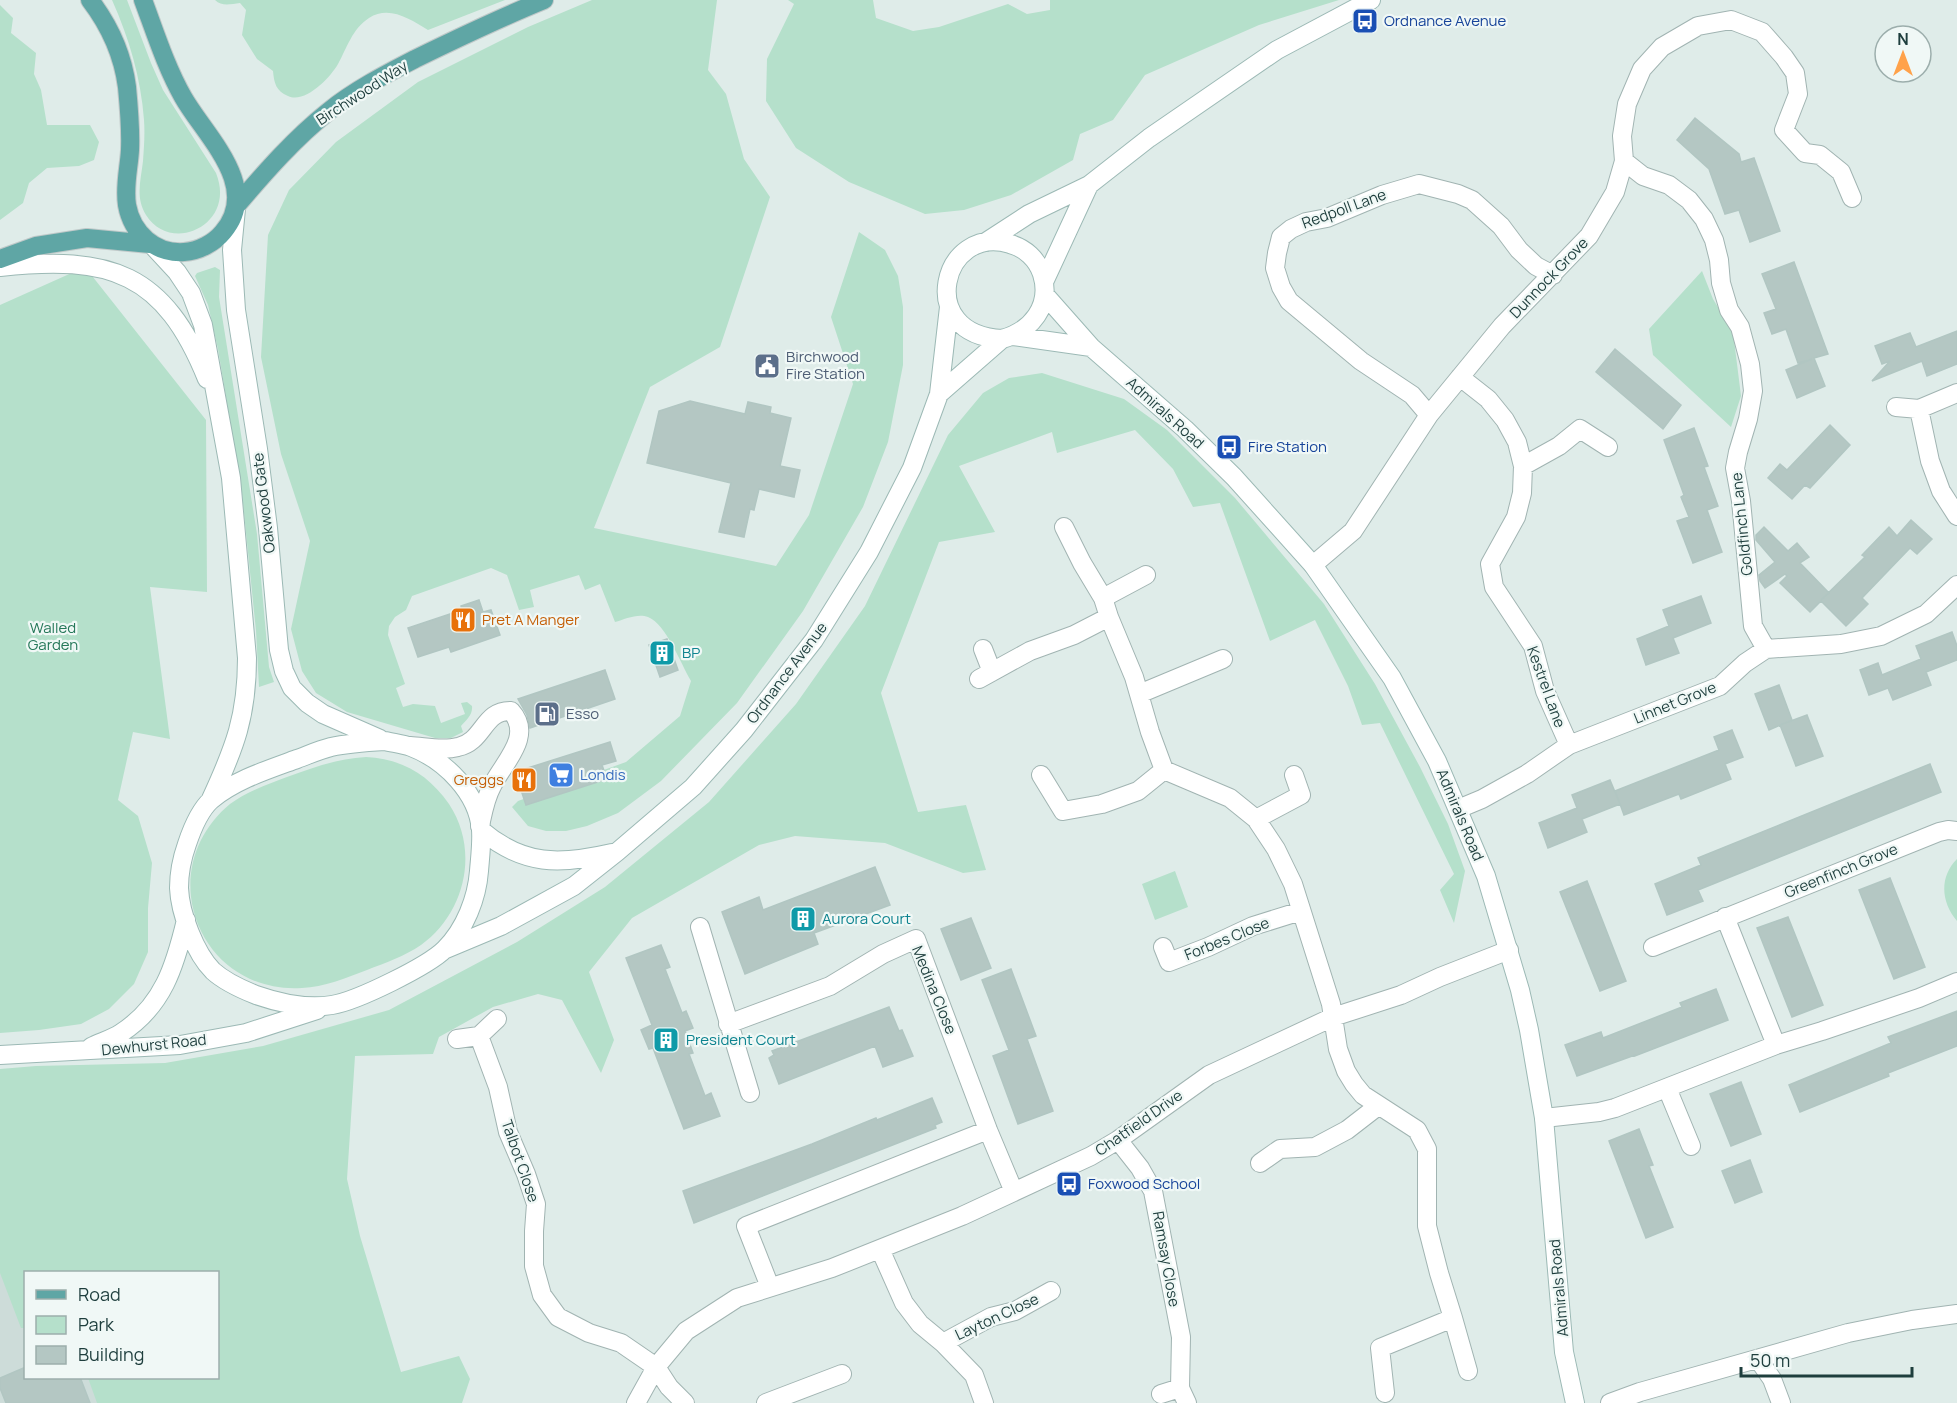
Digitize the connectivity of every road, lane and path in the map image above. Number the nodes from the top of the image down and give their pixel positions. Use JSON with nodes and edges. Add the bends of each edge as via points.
{"nodes":[{"id":1,"x":90,"y":0,"type":"edge"},
{"id":2,"x":143,"y":0,"type":"edge"},
{"id":3,"x":544,"y":0,"type":"edge"},
{"id":4,"x":1371,"y":0,"type":"edge"},
{"id":5,"x":1624,"y":161,"type":"junction"},
{"id":6,"x":1089,"y":185,"type":"junction"},
{"id":7,"x":1852,"y":198,"type":"dead end"},
{"id":8,"x":237,"y":207,"type":"junction"},
{"id":9,"x":986,"y":242,"type":"junction"},
{"id":10,"x":152,"y":245,"type":"junction"},
{"id":11,"x":0,"y":260,"type":"edge"},
{"id":12,"x":0,"y":267,"type":"edge"},
{"id":13,"x":1553,"y":275,"type":"junction"},
{"id":14,"x":1045,"y":288,"type":"junction"},
{"id":15,"x":949,"y":307,"type":"junction"},
{"id":16,"x":1008,"y":338,"type":"junction"},
{"id":17,"x":1091,"y":347,"type":"junction"},
{"id":18,"x":1460,"y":377,"type":"junction"},
{"id":19,"x":1957,"y":393,"type":"edge"},
{"id":20,"x":939,"y":394,"type":"junction"},
{"id":21,"x":1896,"y":407,"type":"dead end"},
{"id":22,"x":1919,"y":409,"type":"junction"},
{"id":23,"x":220,"y":412,"type":"junction"},
{"id":24,"x":1429,"y":415,"type":"junction"},
{"id":25,"x":1608,"y":447,"type":"dead end"},
{"id":26,"x":1523,"y":466,"type":"junction"},
{"id":27,"x":1957,"y":516,"type":"edge"},
{"id":28,"x":1065,"y":528,"type":"dead end"},
{"id":29,"x":1313,"y":565,"type":"junction"},
{"id":30,"x":1146,"y":575,"type":"dead end"},
{"id":31,"x":1957,"y":585,"type":"edge"},
{"id":32,"x":1103,"y":598,"type":"junction"},
{"id":33,"x":1108,"y":617,"type":"junction"},
{"id":34,"x":983,"y":649,"type":"dead end"},
{"id":35,"x":1766,"y":649,"type":"junction"},
{"id":36,"x":1223,"y":659,"type":"dead end"},
{"id":37,"x":1139,"y":694,"type":"junction"},
{"id":38,"x":385,"y":741,"type":"junction"},
{"id":39,"x":1569,"y":745,"type":"junction"},
{"id":40,"x":410,"y":746,"type":"junction"},
{"id":41,"x":1164,"y":770,"type":"junction"},
{"id":42,"x":1041,"y":775,"type":"dead end"},
{"id":43,"x":1294,"y":776,"type":"dead end"},
{"id":44,"x":210,"y":801,"type":"junction"},
{"id":45,"x":1458,"y":809,"type":"junction"},
{"id":46,"x":1256,"y":819,"type":"junction"},
{"id":47,"x":480,"y":828,"type":"junction"},
{"id":48,"x":1957,"y":831,"type":"edge"},
{"id":49,"x":617,"y":852,"type":"junction"},
{"id":50,"x":1300,"y":911,"type":"junction"},
{"id":51,"x":1725,"y":917,"type":"junction"},
{"id":52,"x":186,"y":920,"type":"junction"},
{"id":53,"x":700,"y":927,"type":"dead end"},
{"id":54,"x":1163,"y":947,"type":"dead end"},
{"id":55,"x":1653,"y":947,"type":"dead end"},
{"id":56,"x":446,"y":949,"type":"junction"},
{"id":57,"x":1509,"y":950,"type":"junction"},
{"id":58,"x":1957,"y":982,"type":"edge"},
{"id":59,"x":333,"y":1005,"type":"junction"},
{"id":60,"x":1332,"y":1017,"type":"junction"},
{"id":61,"x":497,"y":1018,"type":"dead end"},
{"id":62,"x":728,"y":1024,"type":"junction"},
{"id":63,"x":479,"y":1036,"type":"junction"},
{"id":64,"x":458,"y":1039,"type":"dead end"},
{"id":65,"x":1776,"y":1045,"type":"junction"},
{"id":66,"x":78,"y":1052,"type":"junction"},
{"id":67,"x":0,"y":1055,"type":"edge"},
{"id":68,"x":1667,"y":1088,"type":"junction"},
{"id":69,"x":750,"y":1093,"type":"dead end"},
{"id":70,"x":1378,"y":1106,"type":"junction"},
{"id":71,"x":1544,"y":1118,"type":"junction"},
{"id":72,"x":988,"y":1130,"type":"junction"},
{"id":73,"x":1118,"y":1140,"type":"junction"},
{"id":74,"x":1691,"y":1146,"type":"dead end"},
{"id":75,"x":1260,"y":1163,"type":"dead end"},
{"id":76,"x":1014,"y":1192,"type":"junction"},
{"id":77,"x":880,"y":1249,"type":"junction"},
{"id":78,"x":770,"y":1287,"type":"junction"},
{"id":79,"x":1052,"y":1291,"type":"dead end"},
{"id":80,"x":1957,"y":1314,"type":"edge"},
{"id":81,"x":1453,"y":1318,"type":"junction"},
{"id":82,"x":944,"y":1343,"type":"junction"},
{"id":83,"x":1758,"y":1359,"type":"junction"},
{"id":84,"x":656,"y":1367,"type":"junction"},
{"id":85,"x":1468,"y":1371,"type":"dead end"},
{"id":86,"x":842,"y":1374,"type":"dead end"},
{"id":87,"x":1161,"y":1394,"type":"dead end"},
{"id":88,"x":1385,"y":1394,"type":"dead end"},
{"id":89,"x":1183,"y":1396,"type":"edge"},
{"id":90,"x":636,"y":1403,"type":"edge"},
{"id":91,"x":685,"y":1403,"type":"edge"},
{"id":92,"x":766,"y":1403,"type":"edge"},
{"id":93,"x":984,"y":1403,"type":"edge"},
{"id":94,"x":1575,"y":1403,"type":"edge"},
{"id":95,"x":1610,"y":1403,"type":"edge"},
{"id":96,"x":1781,"y":1403,"type":"edge"}],
"edges":[{"from":1,"to":10,"type":"main road","via":[[110,32],[126,83],[130,129],[127,204],[132,220]]},
{"from":2,"to":8,"type":"main road","via":[[182,96],[228,164]]},
{"from":3,"to":8,"type":"main road","name":"Birchwood Way","via":[[385,74],[331,109],[274,162]]},
{"from":4,"to":6,"type":"street","via":[[1277,50],[1149,138]]},
{"from":5,"to":7,"type":"street","name":"Dunnock Grove","via":[[1622,136],[1627,104],[1642,69],[1662,47],[1698,26],[1731,20],[1762,32],[1795,73],[1798,94],[1784,130],[1805,153],[1820,155],[1841,172]]},
{"from":5,"to":13,"type":"street","name":"Dunnock Grove","via":[[1615,192],[1589,236]]},
{"from":5,"to":35,"type":"street","name":"Goldfinch Lane","via":[[1643,176],[1669,185],[1689,200],[1704,219],[1714,240],[1729,310],[1740,327],[1753,391],[1736,468],[1754,626]]},
{"from":6,"to":9,"type":"street","via":[[1029,214]]},
{"from":6,"to":14,"type":"street"},
{"from":8,"to":10,"type":"main road","name":"Birchwood Way","via":[[217,240],[202,248],[171,252]]},
{"from":8,"to":38,"type":"street","name":"Oakwood Gate","via":[[232,250],[236,310],[258,449],[284,671],[292,688],[307,703]]},
{"from":9,"to":14,"type":"street","via":[[1002,241],[1030,255],[1039,267]]},
{"from":9,"to":15,"type":"street","via":[[956,260],[946,289]]},
{"from":10,"to":11,"type":"main road","via":[[87,238],[36,246]]},
{"from":10,"to":23,"type":"street","name":"Oakwood Gate","via":[[190,293],[203,325]]},
{"from":12,"to":23,"type":"street","via":[[88,265],[126,276],[145,287],[174,316]]},
{"from":13,"to":18,"type":"street","name":"Dunnock Grove","via":[[1502,326]]},
{"from":13,"to":24,"type":"street","name":"Redpoll Lane","via":[[1536,266],[1472,200],[1419,184],[1328,218],[1306,222],[1281,237],[1275,268],[1289,301],[1361,361],[1412,395]]},
{"from":14,"to":16,"type":"street","via":[[1035,320]]},
{"from":14,"to":17,"type":"street","name":"Admirals Road"},
{"from":15,"to":16,"type":"street","via":[[970,332],[985,338]]},
{"from":15,"to":20,"type":"street","name":"Ordnance Avenue"},
{"from":16,"to":17,"type":"street"},
{"from":16,"to":20,"type":"street","name":"Ordnance Avenue"},
{"from":17,"to":29,"type":"street","name":"Admirals Road","via":[[1234,477]]},
{"from":18,"to":24,"type":"street","name":"Dunnock Grove"},
{"from":18,"to":26,"type":"street","name":"Kestrel Lane","via":[[1488,399],[1505,420],[1517,442]]},
{"from":19,"to":22,"type":"street"},
{"from":20,"to":49,"type":"street","name":"Ordnance Avenue","via":[[912,468],[869,552],[814,640],[744,730],[693,787]]},
{"from":21,"to":22,"type":"street"},
{"from":22,"to":27,"type":"street","via":[[1929,461]]},
{"from":23,"to":44,"type":"street","name":"Oakwood Gate","via":[[232,488],[247,681],[241,727]]},
{"from":24,"to":29,"type":"street","name":"Dunnock Grove","via":[[1353,531]]},
{"from":25,"to":26,"type":"street","via":[[1580,429]]},
{"from":26,"to":39,"type":"street","name":"Kestrel Lane","via":[[1516,517],[1490,564],[1494,587],[1533,646],[1545,691]]},
{"from":28,"to":32,"type":"street"},
{"from":29,"to":45,"type":"street","name":"Admirals Road","via":[[1392,678]]},
{"from":30,"to":32,"type":"street"},
{"from":31,"to":35,"type":"street","via":[[1926,614],[1881,636],[1841,644]]},
{"from":32,"to":33,"type":"street"},
{"from":33,"to":34,"type":"street","via":[[986,675]]},
{"from":33,"to":37,"type":"street"},
{"from":35,"to":39,"type":"street","name":"Linnet Grove","via":[[1720,686]]},
{"from":36,"to":37,"type":"street"},
{"from":37,"to":41,"type":"street"},
{"from":38,"to":40,"type":"street"},
{"from":38,"to":44,"type":"street","via":[[330,747],[256,774]]},
{"from":39,"to":45,"type":"street","name":"Linnet Grove","via":[[1527,774]]},
{"from":40,"to":47,"type":"street","via":[[434,758],[457,779],[474,803]]},
{"from":40,"to":47,"type":"street","via":[[459,747],[477,737],[493,715],[511,711],[518,719],[514,750],[485,801]]},
{"from":41,"to":42,"type":"street","via":[[1138,791],[1102,804],[1063,811]]},
{"from":41,"to":46,"type":"street","via":[[1230,798]]},
{"from":43,"to":46,"type":"street","via":[[1301,795]]},
{"from":44,"to":52,"type":"street","name":"Oakwood Gate","via":[[191,833],[182,859],[179,889]]},
{"from":45,"to":57,"type":"street","name":"Admirals Road","via":[[1486,876]]},
{"from":46,"to":50,"type":"street","via":[[1293,884]]},
{"from":47,"to":49,"type":"street","name":"Ordnance Avenue","via":[[514,853],[533,858],[563,861]]},
{"from":47,"to":56,"type":"street","via":[[478,884],[461,927]]},
{"from":48,"to":51,"type":"street","name":"Greenfinch Grove","via":[[1939,832]]},
{"from":49,"to":56,"type":"street","name":"Ordnance Avenue","via":[[574,886],[501,926]]},
{"from":50,"to":54,"type":"street","name":"Forbes Close","via":[[1253,926],[1169,962]]},
{"from":50,"to":60,"type":"street"},
{"from":51,"to":55,"type":"street","name":"Greenfinch Grove"},
{"from":51,"to":65,"type":"street"},
{"from":52,"to":59,"type":"street","name":"Oakwood Gate","via":[[197,950],[214,971],[238,988],[300,1006]]},
{"from":52,"to":66,"type":"street","name":"Dewhurst Road","via":[[168,980],[148,1011],[120,1034]]},
{"from":53,"to":62,"type":"street"},
{"from":56,"to":59,"type":"street","name":"Dewhurst Road","via":[[370,992]]},
{"from":57,"to":60,"type":"street","name":"Chatfield Drive","via":[[1401,995]]},
{"from":57,"to":71,"type":"street","name":"Admirals Road","via":[[1529,1030]]},
{"from":58,"to":65,"type":"street"},
{"from":59,"to":66,"type":"street","name":"Dewhurst Road","via":[[246,1033],[180,1045]]},
{"from":60,"to":70,"type":"street","via":[[1346,1071],[1363,1095]]},
{"from":60,"to":73,"type":"street","name":"Chatfield Drive","via":[[1209,1075]]},
{"from":61,"to":63,"type":"street"},
{"from":62,"to":69,"type":"street"},
{"from":62,"to":72,"type":"street","name":"Medina Close","via":[[830,986],[916,939]]},
{"from":63,"to":64,"type":"street"},
{"from":63,"to":84,"type":"street","name":"Talbot Close","via":[[498,1087],[508,1132],[536,1204],[534,1266],[542,1295],[558,1317],[621,1343]]},
{"from":65,"to":68,"type":"street"},
{"from":66,"to":67,"type":"street","name":"Dewhurst Road"},
{"from":68,"to":71,"type":"street","via":[[1599,1112]]},
{"from":68,"to":74,"type":"street"},
{"from":70,"to":75,"type":"street","via":[[1347,1130],[1315,1147],[1280,1149]]},
{"from":70,"to":81,"type":"street","via":[[1417,1130],[1426,1149],[1427,1226]]},
{"from":71,"to":94,"type":"street","name":"Admirals Road","via":[[1564,1352]]},
{"from":72,"to":76,"type":"street","name":"Medina Close"},
{"from":72,"to":78,"type":"street","via":[[746,1226]]},
{"from":73,"to":76,"type":"street","name":"Chatfield Drive"},
{"from":73,"to":89,"type":"street","name":"Ramsay Close","via":[[1153,1191],[1181,1336]]},
{"from":76,"to":77,"type":"street","name":"Chatfield Drive"},
{"from":77,"to":78,"type":"street","name":"Chatfield Drive"},
{"from":77,"to":82,"type":"street","name":"Layton Close","via":[[904,1302],[920,1324]]},
{"from":78,"to":84,"type":"street","name":"Chatfield Drive","via":[[737,1298],[686,1331]]},
{"from":79,"to":82,"type":"street","name":"Layton Close","via":[[1015,1311],[991,1317]]},
{"from":80,"to":83,"type":"street","via":[[1848,1333]]},
{"from":81,"to":85,"type":"street"},
{"from":81,"to":88,"type":"street","via":[[1380,1348]]},
{"from":82,"to":93,"type":"street","name":"Layton Close","via":[[974,1376]]},
{"from":83,"to":95,"type":"street"},
{"from":83,"to":96,"type":"street","via":[[1772,1379]]},
{"from":84,"to":90,"type":"street","name":"Chatfield Drive"},
{"from":84,"to":91,"type":"street"},
{"from":86,"to":92,"type":"street"},
{"from":87,"to":89,"type":"street","name":"Ramsay Close"}]}
